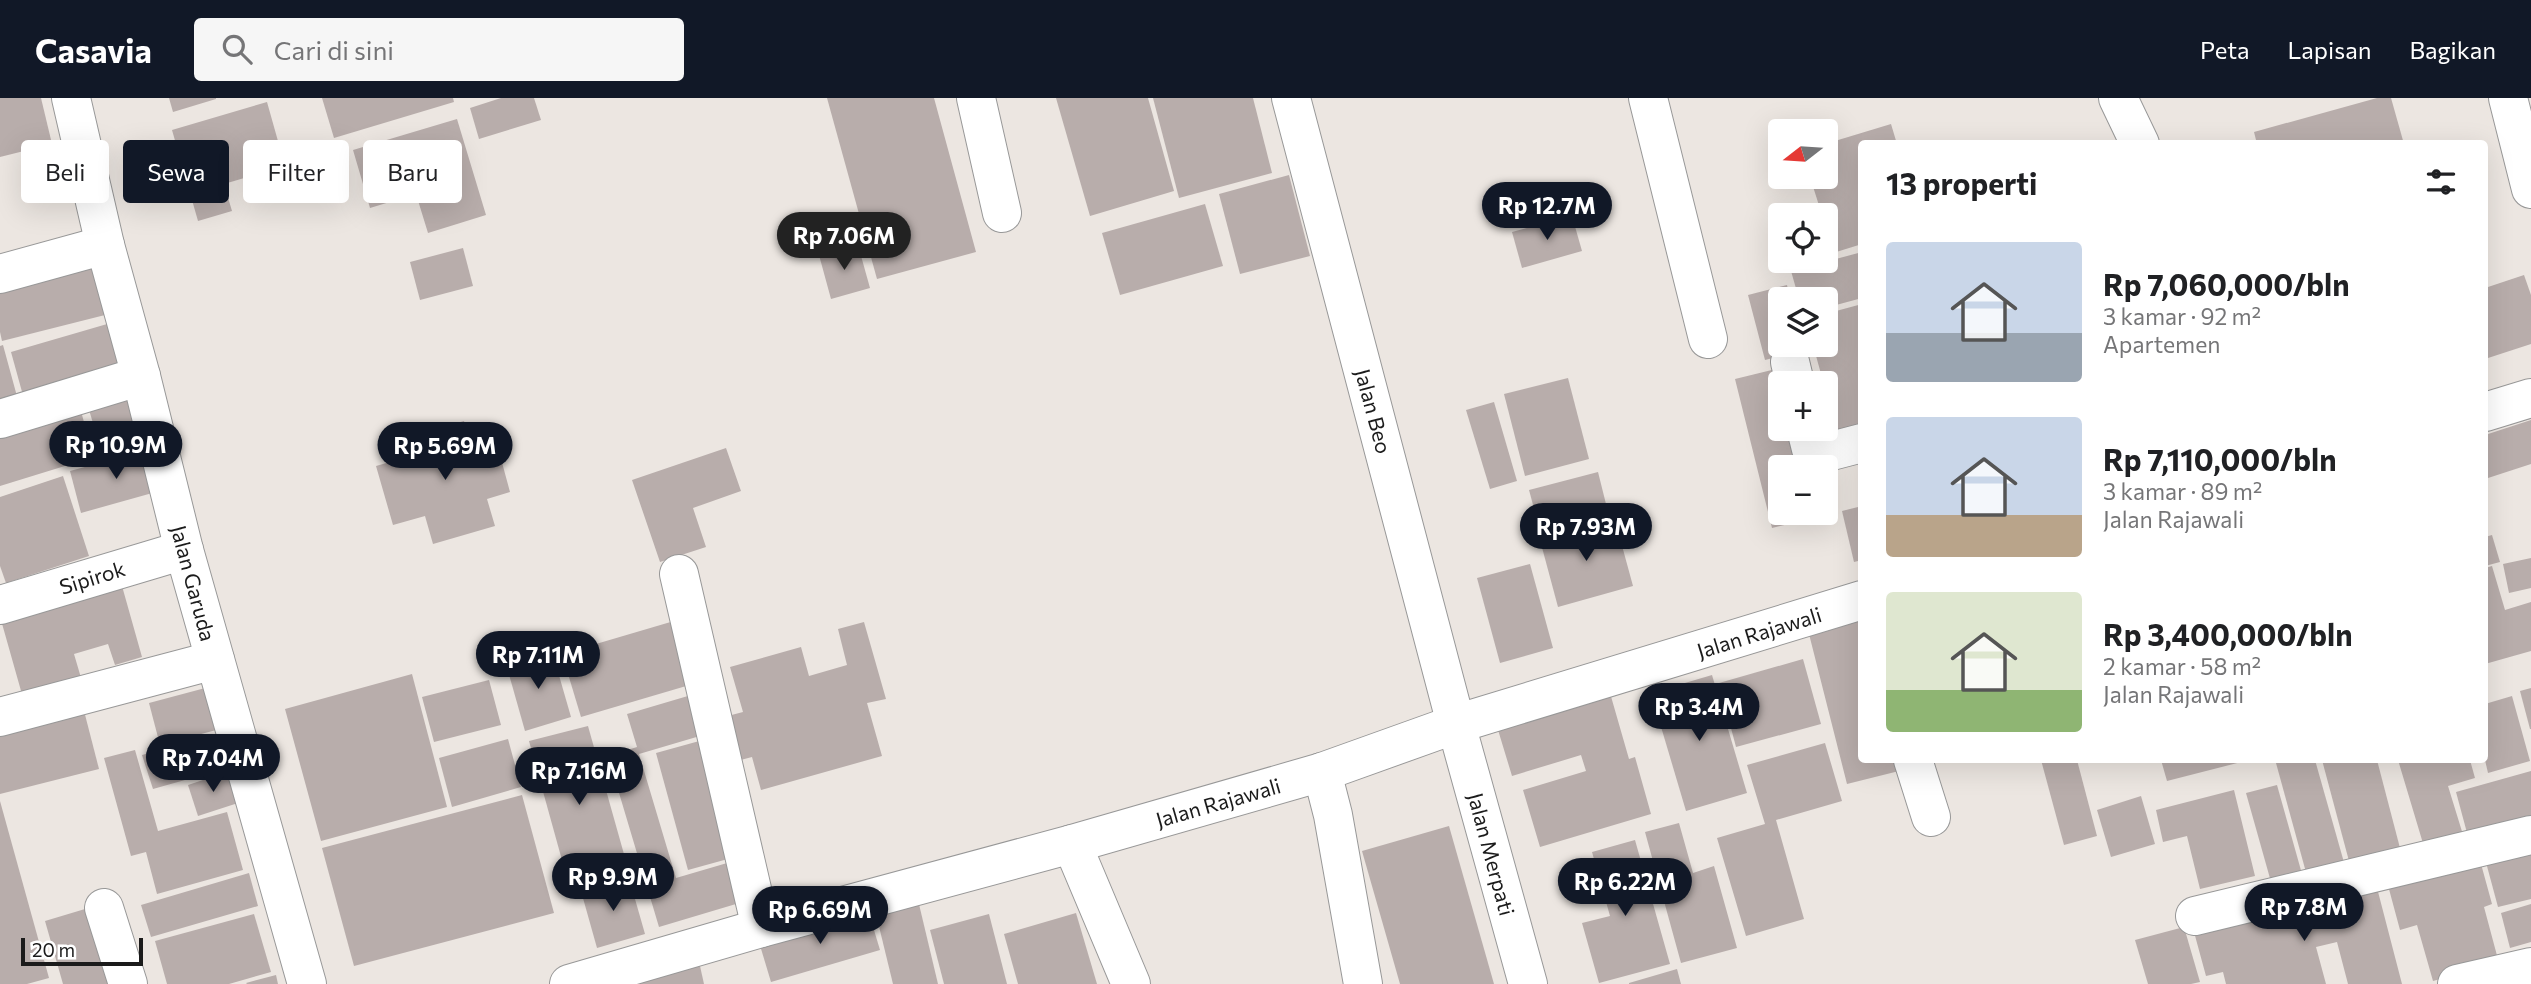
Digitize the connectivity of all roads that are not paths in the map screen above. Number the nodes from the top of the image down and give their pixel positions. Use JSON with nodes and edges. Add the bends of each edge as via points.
{"nodes":[{"id":1,"x":71,"y":98,"type":"edge"},
{"id":2,"x":976,"y":98,"type":"edge"},
{"id":3,"x":1291,"y":98,"type":"edge"},
{"id":4,"x":1648,"y":98,"type":"edge"},
{"id":5,"x":2118,"y":98,"type":"edge"},
{"id":6,"x":2508,"y":98,"type":"edge"},
{"id":7,"x":2138,"y":140,"type":"edge"},
{"id":8,"x":2531,"y":189,"type":"edge"},
{"id":9,"x":1002,"y":213,"type":"dead end"},
{"id":10,"x":105,"y":246,"type":"junction"},
{"id":11,"x":0,"y":274,"type":"edge"},
{"id":12,"x":1708,"y":339,"type":"dead end"},
{"id":13,"x":141,"y":376,"type":"junction"},
{"id":14,"x":2531,"y":398,"type":"edge"},
{"id":15,"x":2488,"y":411,"type":"edge"},
{"id":16,"x":0,"y":419,"type":"edge"},
{"id":17,"x":1809,"y":441,"type":"edge"},
{"id":18,"x":1858,"y":444,"type":"edge"},
{"id":19,"x":184,"y":550,"type":"junction"},
{"id":20,"x":679,"y":574,"type":"dead end"},
{"id":21,"x":1858,"y":602,"type":"edge"},
{"id":22,"x":0,"y":605,"type":"edge"},
{"id":23,"x":215,"y":660,"type":"junction"},
{"id":24,"x":0,"y":717,"type":"edge"},
{"id":25,"x":1456,"y":724,"type":"junction"},
{"id":26,"x":1914,"y":763,"type":"edge"},
{"id":27,"x":1322,"y":772,"type":"junction"},
{"id":28,"x":1931,"y":817,"type":"dead end"},
{"id":29,"x":2531,"y":835,"type":"edge"},
{"id":30,"x":1072,"y":844,"type":"junction"},
{"id":31,"x":104,"y":908,"type":"dead end"},
{"id":32,"x":2195,"y":915,"type":"dead end"},
{"id":33,"x":761,"y":928,"type":"junction"},
{"id":34,"x":2531,"y":967,"type":"edge"},
{"id":35,"x":128,"y":984,"type":"edge"},
{"id":36,"x":307,"y":984,"type":"edge"},
{"id":37,"x":569,"y":984,"type":"edge"},
{"id":38,"x":1131,"y":984,"type":"edge"},
{"id":39,"x":1363,"y":984,"type":"edge"},
{"id":40,"x":1528,"y":984,"type":"edge"},
{"id":41,"x":2457,"y":984,"type":"edge"}],
"edges":[{"from":1,"to":10,"type":"street","name":"Jalan Garuda"},
{"from":2,"to":9,"type":"street"},
{"from":3,"to":25,"type":"street","name":"Jalan Beo"},
{"from":4,"to":12,"type":"street"},
{"from":5,"to":7,"type":"street"},
{"from":6,"to":8,"type":"street"},
{"from":10,"to":11,"type":"street"},
{"from":10,"to":13,"type":"street","name":"Jalan Garuda"},
{"from":13,"to":16,"type":"street"},
{"from":13,"to":19,"type":"street","name":"Jalan Garuda"},
{"from":14,"to":15,"type":"street"},
{"from":17,"to":18,"type":"street","via":[[1811,449],[1820,454]]},
{"from":19,"to":22,"type":"street","name":"Sipirok"},
{"from":19,"to":23,"type":"street","name":"Jalan Garuda"},
{"from":20,"to":33,"type":"street"},
{"from":21,"to":25,"type":"street","name":"Jalan Rajawali"},
{"from":23,"to":24,"type":"street"},
{"from":23,"to":36,"type":"street","name":"Jalan Garuda"},
{"from":25,"to":27,"type":"street","name":"Jalan Rajawali"},
{"from":25,"to":40,"type":"street","name":"Jalan Merpati"},
{"from":26,"to":28,"type":"street"},
{"from":27,"to":30,"type":"street","name":"Jalan Rajawali"},
{"from":27,"to":39,"type":"street"},
{"from":29,"to":32,"type":"street"},
{"from":30,"to":33,"type":"street","name":"Jalan Rajawali"},
{"from":30,"to":38,"type":"street"},
{"from":31,"to":35,"type":"street"},
{"from":33,"to":37,"type":"street","name":"Jalan Rajawali"},
{"from":34,"to":41,"type":"street"}]}
